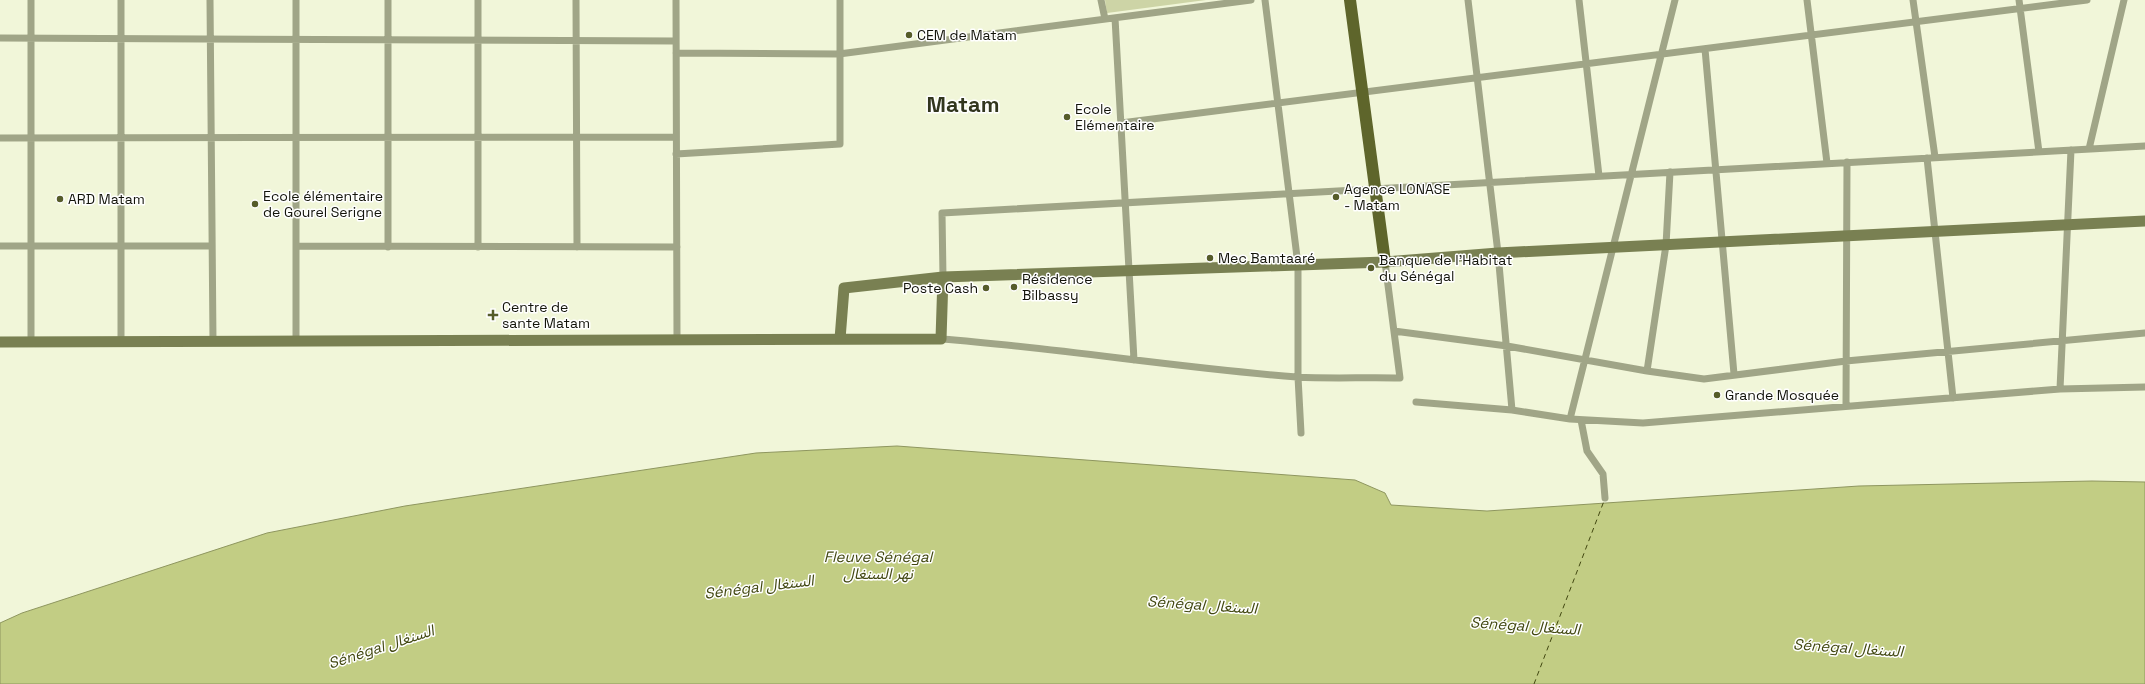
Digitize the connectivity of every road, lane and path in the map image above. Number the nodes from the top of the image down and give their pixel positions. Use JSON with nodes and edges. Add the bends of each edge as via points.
{"nodes":[{"id":1,"x":31,"y":0,"type":"edge"},
{"id":2,"x":121,"y":0,"type":"edge"},
{"id":3,"x":210,"y":0,"type":"edge"},
{"id":4,"x":296,"y":0,"type":"edge"},
{"id":5,"x":388,"y":0,"type":"edge"},
{"id":6,"x":478,"y":0,"type":"edge"},
{"id":7,"x":576,"y":0,"type":"edge"},
{"id":8,"x":676,"y":0,"type":"edge"},
{"id":9,"x":840,"y":0,"type":"edge"},
{"id":10,"x":1101,"y":0,"type":"edge"},
{"id":11,"x":1252,"y":0,"type":"edge"},
{"id":12,"x":1265,"y":0,"type":"edge"},
{"id":13,"x":1350,"y":0,"type":"edge"},
{"id":14,"x":1468,"y":0,"type":"edge"},
{"id":15,"x":1579,"y":0,"type":"edge"},
{"id":16,"x":1675,"y":0,"type":"edge"},
{"id":17,"x":1807,"y":0,"type":"edge"},
{"id":18,"x":1913,"y":0,"type":"edge"},
{"id":19,"x":2019,"y":0,"type":"edge"},
{"id":20,"x":2087,"y":0,"type":"edge"},
{"id":21,"x":2124,"y":0,"type":"edge"},
{"id":22,"x":2020,"y":8,"type":"junction"},
{"id":23,"x":1115,"y":18,"type":"junction"},
{"id":24,"x":1105,"y":19,"type":"junction"},
{"id":25,"x":1916,"y":22,"type":"junction"},
{"id":26,"x":1811,"y":35,"type":"junction"},
{"id":27,"x":0,"y":38,"type":"edge"},
{"id":28,"x":31,"y":38,"type":"junction"},
{"id":29,"x":120,"y":39,"type":"junction"},
{"id":30,"x":211,"y":39,"type":"junction"},
{"id":31,"x":296,"y":40,"type":"junction"},
{"id":32,"x":388,"y":40,"type":"junction"},
{"id":33,"x":478,"y":41,"type":"junction"},
{"id":34,"x":576,"y":41,"type":"junction"},
{"id":35,"x":676,"y":41,"type":"junction"},
{"id":36,"x":1705,"y":49,"type":"junction"},
{"id":37,"x":676,"y":53,"type":"junction"},
{"id":38,"x":839,"y":54,"type":"junction"},
{"id":39,"x":1660,"y":54,"type":"junction"},
{"id":40,"x":1587,"y":64,"type":"junction"},
{"id":41,"x":1478,"y":78,"type":"junction"},
{"id":42,"x":1362,"y":92,"type":"junction"},
{"id":43,"x":1278,"y":103,"type":"junction"},
{"id":44,"x":1121,"y":123,"type":"junction"},
{"id":45,"x":676,"y":137,"type":"junction"},
{"id":46,"x":0,"y":138,"type":"edge"},
{"id":47,"x":31,"y":138,"type":"junction"},
{"id":48,"x":121,"y":138,"type":"junction"},
{"id":49,"x":211,"y":138,"type":"junction"},
{"id":50,"x":296,"y":138,"type":"junction"},
{"id":51,"x":388,"y":138,"type":"junction"},
{"id":52,"x":478,"y":138,"type":"junction"},
{"id":53,"x":577,"y":138,"type":"junction"},
{"id":54,"x":2145,"y":146,"type":"edge"},
{"id":55,"x":2089,"y":149,"type":"junction"},
{"id":56,"x":2071,"y":150,"type":"junction"},
{"id":57,"x":2039,"y":152,"type":"junction"},
{"id":58,"x":676,"y":154,"type":"junction"},
{"id":59,"x":1935,"y":157,"type":"junction"},
{"id":60,"x":1927,"y":158,"type":"junction"},
{"id":61,"x":1847,"y":162,"type":"junction"},
{"id":62,"x":1827,"y":164,"type":"junction"},
{"id":63,"x":1716,"y":170,"type":"junction"},
{"id":64,"x":1670,"y":172,"type":"junction"},
{"id":65,"x":1632,"y":174,"type":"junction"},
{"id":66,"x":1600,"y":176,"type":"junction"},
{"id":67,"x":1490,"y":182,"type":"junction"},
{"id":68,"x":1376,"y":189,"type":"junction"},
{"id":69,"x":1289,"y":194,"type":"junction"},
{"id":70,"x":1125,"y":203,"type":"junction"},
{"id":71,"x":2145,"y":221,"type":"edge"},
{"id":72,"x":2067,"y":224,"type":"junction"},
{"id":73,"x":1934,"y":231,"type":"junction"},
{"id":74,"x":1847,"y":236,"type":"junction"},
{"id":75,"x":1723,"y":242,"type":"junction"},
{"id":76,"x":1666,"y":245,"type":"junction"},
{"id":77,"x":0,"y":246,"type":"edge"},
{"id":78,"x":31,"y":246,"type":"junction"},
{"id":79,"x":121,"y":246,"type":"junction"},
{"id":80,"x":212,"y":246,"type":"junction"},
{"id":81,"x":296,"y":246,"type":"junction"},
{"id":82,"x":388,"y":247,"type":"junction"},
{"id":83,"x":478,"y":247,"type":"junction"},
{"id":84,"x":577,"y":247,"type":"junction"},
{"id":85,"x":676,"y":247,"type":"junction"},
{"id":86,"x":1612,"y":248,"type":"junction"},
{"id":87,"x":1498,"y":253,"type":"junction"},
{"id":88,"x":1385,"y":262,"type":"junction"},
{"id":89,"x":1298,"y":265,"type":"junction"},
{"id":90,"x":1129,"y":270,"type":"junction"},
{"id":91,"x":943,"y":277,"type":"junction"},
{"id":92,"x":1394,"y":331,"type":"junction"},
{"id":93,"x":2145,"y":333,"type":"edge"},
{"id":94,"x":840,"y":339,"type":"junction"},
{"id":95,"x":941,"y":339,"type":"junction"},
{"id":96,"x":677,"y":340,"type":"junction"},
{"id":97,"x":213,"y":341,"type":"junction"},
{"id":98,"x":296,"y":341,"type":"junction"},
{"id":99,"x":2063,"y":341,"type":"junction"},
{"id":100,"x":0,"y":342,"type":"edge"},
{"id":101,"x":31,"y":342,"type":"junction"},
{"id":102,"x":121,"y":342,"type":"junction"},
{"id":103,"x":1506,"y":346,"type":"junction"},
{"id":104,"x":1948,"y":352,"type":"junction"},
{"id":105,"x":1134,"y":360,"type":"junction"},
{"id":106,"x":1585,"y":360,"type":"junction"},
{"id":107,"x":1846,"y":361,"type":"junction"},
{"id":108,"x":1647,"y":371,"type":"junction"},
{"id":109,"x":1734,"y":374,"type":"junction"},
{"id":110,"x":1298,"y":377,"type":"junction"},
{"id":111,"x":2145,"y":387,"type":"edge"},
{"id":112,"x":2060,"y":389,"type":"junction"},
{"id":113,"x":1953,"y":398,"type":"junction"},
{"id":114,"x":1416,"y":402,"type":"dead end"},
{"id":115,"x":1846,"y":406,"type":"junction"},
{"id":116,"x":1512,"y":410,"type":"junction"},
{"id":117,"x":1570,"y":419,"type":"junction"},
{"id":118,"x":1582,"y":420,"type":"junction"},
{"id":119,"x":1301,"y":433,"type":"dead end"},
{"id":120,"x":1605,"y":498,"type":"dead end"}],
"edges":[{"from":1,"to":28,"type":"street"},
{"from":2,"to":29,"type":"street"},
{"from":3,"to":30,"type":"street"},
{"from":4,"to":31,"type":"street"},
{"from":5,"to":32,"type":"street"},
{"from":6,"to":33,"type":"street"},
{"from":7,"to":34,"type":"street"},
{"from":8,"to":35,"type":"street"},
{"from":9,"to":38,"type":"street"},
{"from":10,"to":24,"type":"street"},
{"from":11,"to":23,"type":"street"},
{"from":12,"to":43,"type":"street"},
{"from":13,"to":42,"type":"main road"},
{"from":14,"to":41,"type":"street"},
{"from":15,"to":40,"type":"street"},
{"from":16,"to":39,"type":"street"},
{"from":17,"to":26,"type":"street"},
{"from":18,"to":25,"type":"street"},
{"from":19,"to":22,"type":"street"},
{"from":20,"to":22,"type":"street"},
{"from":21,"to":55,"type":"street"},
{"from":22,"to":25,"type":"street"},
{"from":22,"to":57,"type":"street"},
{"from":23,"to":24,"type":"street"},
{"from":23,"to":44,"type":"street"},
{"from":24,"to":38,"type":"street"},
{"from":25,"to":26,"type":"street"},
{"from":25,"to":59,"type":"street"},
{"from":26,"to":36,"type":"street"},
{"from":26,"to":62,"type":"street"},
{"from":27,"to":28,"type":"street"},
{"from":28,"to":29,"type":"street"},
{"from":28,"to":47,"type":"street"},
{"from":29,"to":30,"type":"street"},
{"from":29,"to":48,"type":"street"},
{"from":30,"to":31,"type":"street"},
{"from":30,"to":49,"type":"street"},
{"from":31,"to":32,"type":"street"},
{"from":31,"to":50,"type":"street"},
{"from":32,"to":33,"type":"street"},
{"from":32,"to":51,"type":"street"},
{"from":33,"to":34,"type":"street"},
{"from":33,"to":52,"type":"street"},
{"from":34,"to":35,"type":"street"},
{"from":34,"to":53,"type":"street"},
{"from":35,"to":37,"type":"street"},
{"from":36,"to":39,"type":"street"},
{"from":36,"to":63,"type":"street"},
{"from":37,"to":38,"type":"street"},
{"from":37,"to":45,"type":"street"},
{"from":38,"to":58,"type":"street","via":[[840,144]]},
{"from":39,"to":40,"type":"street"},
{"from":39,"to":65,"type":"street"},
{"from":40,"to":41,"type":"street"},
{"from":40,"to":66,"type":"street"},
{"from":41,"to":42,"type":"street"},
{"from":41,"to":67,"type":"street"},
{"from":42,"to":43,"type":"street"},
{"from":42,"to":68,"type":"main road"},
{"from":43,"to":44,"type":"street"},
{"from":43,"to":69,"type":"street"},
{"from":44,"to":70,"type":"street"},
{"from":45,"to":53,"type":"street"},
{"from":45,"to":58,"type":"street"},
{"from":46,"to":47,"type":"street"},
{"from":47,"to":48,"type":"street"},
{"from":47,"to":78,"type":"street"},
{"from":48,"to":49,"type":"street"},
{"from":48,"to":79,"type":"street"},
{"from":49,"to":50,"type":"street"},
{"from":49,"to":80,"type":"street"},
{"from":50,"to":51,"type":"street"},
{"from":50,"to":81,"type":"street"},
{"from":51,"to":52,"type":"street"},
{"from":51,"to":82,"type":"street"},
{"from":52,"to":53,"type":"street"},
{"from":52,"to":83,"type":"street"},
{"from":53,"to":84,"type":"street"},
{"from":54,"to":55,"type":"street"},
{"from":55,"to":56,"type":"street"},
{"from":56,"to":57,"type":"street"},
{"from":56,"to":72,"type":"street"},
{"from":57,"to":59,"type":"street"},
{"from":58,"to":85,"type":"street"},
{"from":59,"to":60,"type":"street"},
{"from":60,"to":61,"type":"street"},
{"from":60,"to":73,"type":"street"},
{"from":61,"to":62,"type":"street"},
{"from":61,"to":74,"type":"street"},
{"from":62,"to":63,"type":"street"},
{"from":63,"to":64,"type":"street"},
{"from":63,"to":75,"type":"street"},
{"from":64,"to":65,"type":"street"},
{"from":64,"to":76,"type":"street"},
{"from":65,"to":66,"type":"street"},
{"from":65,"to":86,"type":"street"},
{"from":66,"to":67,"type":"street"},
{"from":67,"to":68,"type":"street"},
{"from":67,"to":87,"type":"street"},
{"from":68,"to":69,"type":"street"},
{"from":68,"to":88,"type":"main road"},
{"from":69,"to":70,"type":"street"},
{"from":69,"to":89,"type":"street"},
{"from":70,"to":90,"type":"street"},
{"from":70,"to":91,"type":"street","via":[[942,213]]},
{"from":71,"to":72,"type":"main road"},
{"from":72,"to":73,"type":"main road"},
{"from":72,"to":99,"type":"street"},
{"from":73,"to":74,"type":"main road"},
{"from":73,"to":104,"type":"street"},
{"from":74,"to":75,"type":"main road"},
{"from":74,"to":107,"type":"street"},
{"from":75,"to":76,"type":"main road"},
{"from":75,"to":109,"type":"street"},
{"from":76,"to":86,"type":"main road"},
{"from":76,"to":108,"type":"street"},
{"from":77,"to":78,"type":"street"},
{"from":78,"to":79,"type":"street"},
{"from":78,"to":101,"type":"street"},
{"from":79,"to":80,"type":"street"},
{"from":79,"to":102,"type":"street"},
{"from":80,"to":97,"type":"street"},
{"from":81,"to":82,"type":"street"},
{"from":81,"to":98,"type":"street"},
{"from":82,"to":83,"type":"street"},
{"from":83,"to":84,"type":"street"},
{"from":84,"to":85,"type":"street"},
{"from":85,"to":96,"type":"street"},
{"from":86,"to":87,"type":"main road"},
{"from":86,"to":106,"type":"street"},
{"from":87,"to":88,"type":"main road"},
{"from":87,"to":103,"type":"street"},
{"from":88,"to":89,"type":"main road"},
{"from":88,"to":92,"type":"street"},
{"from":89,"to":90,"type":"main road"},
{"from":89,"to":110,"type":"street"},
{"from":90,"to":91,"type":"main road"},
{"from":90,"to":105,"type":"street"},
{"from":91,"to":94,"type":"main road","via":[[844,288]]},
{"from":91,"to":95,"type":"main road"},
{"from":92,"to":103,"type":"street"},
{"from":92,"to":110,"type":"street","via":[[1400,378]]},
{"from":93,"to":99,"type":"street"},
{"from":94,"to":95,"type":"main road"},
{"from":94,"to":96,"type":"main road"},
{"from":95,"to":105,"type":"street","via":[[1000,343]]},
{"from":96,"to":98,"type":"main road"},
{"from":97,"to":98,"type":"main road"},
{"from":97,"to":102,"type":"main road"},
{"from":99,"to":104,"type":"street"},
{"from":99,"to":112,"type":"street"},
{"from":100,"to":101,"type":"main road"},
{"from":101,"to":102,"type":"main road"},
{"from":103,"to":106,"type":"street"},
{"from":103,"to":116,"type":"street"},
{"from":104,"to":107,"type":"street"},
{"from":104,"to":113,"type":"street"},
{"from":105,"to":110,"type":"street"},
{"from":106,"to":108,"type":"street"},
{"from":106,"to":117,"type":"street"},
{"from":107,"to":109,"type":"street"},
{"from":107,"to":115,"type":"street"},
{"from":108,"to":109,"type":"street","via":[[1704,379]]},
{"from":110,"to":119,"type":"street"},
{"from":111,"to":112,"type":"street"},
{"from":112,"to":113,"type":"street"},
{"from":113,"to":115,"type":"street"},
{"from":114,"to":116,"type":"street"},
{"from":115,"to":118,"type":"street","via":[[1643,422]]},
{"from":116,"to":117,"type":"street"},
{"from":117,"to":118,"type":"street"},
{"from":118,"to":120,"type":"street","via":[[1587,451],[1603,474]]}]}
